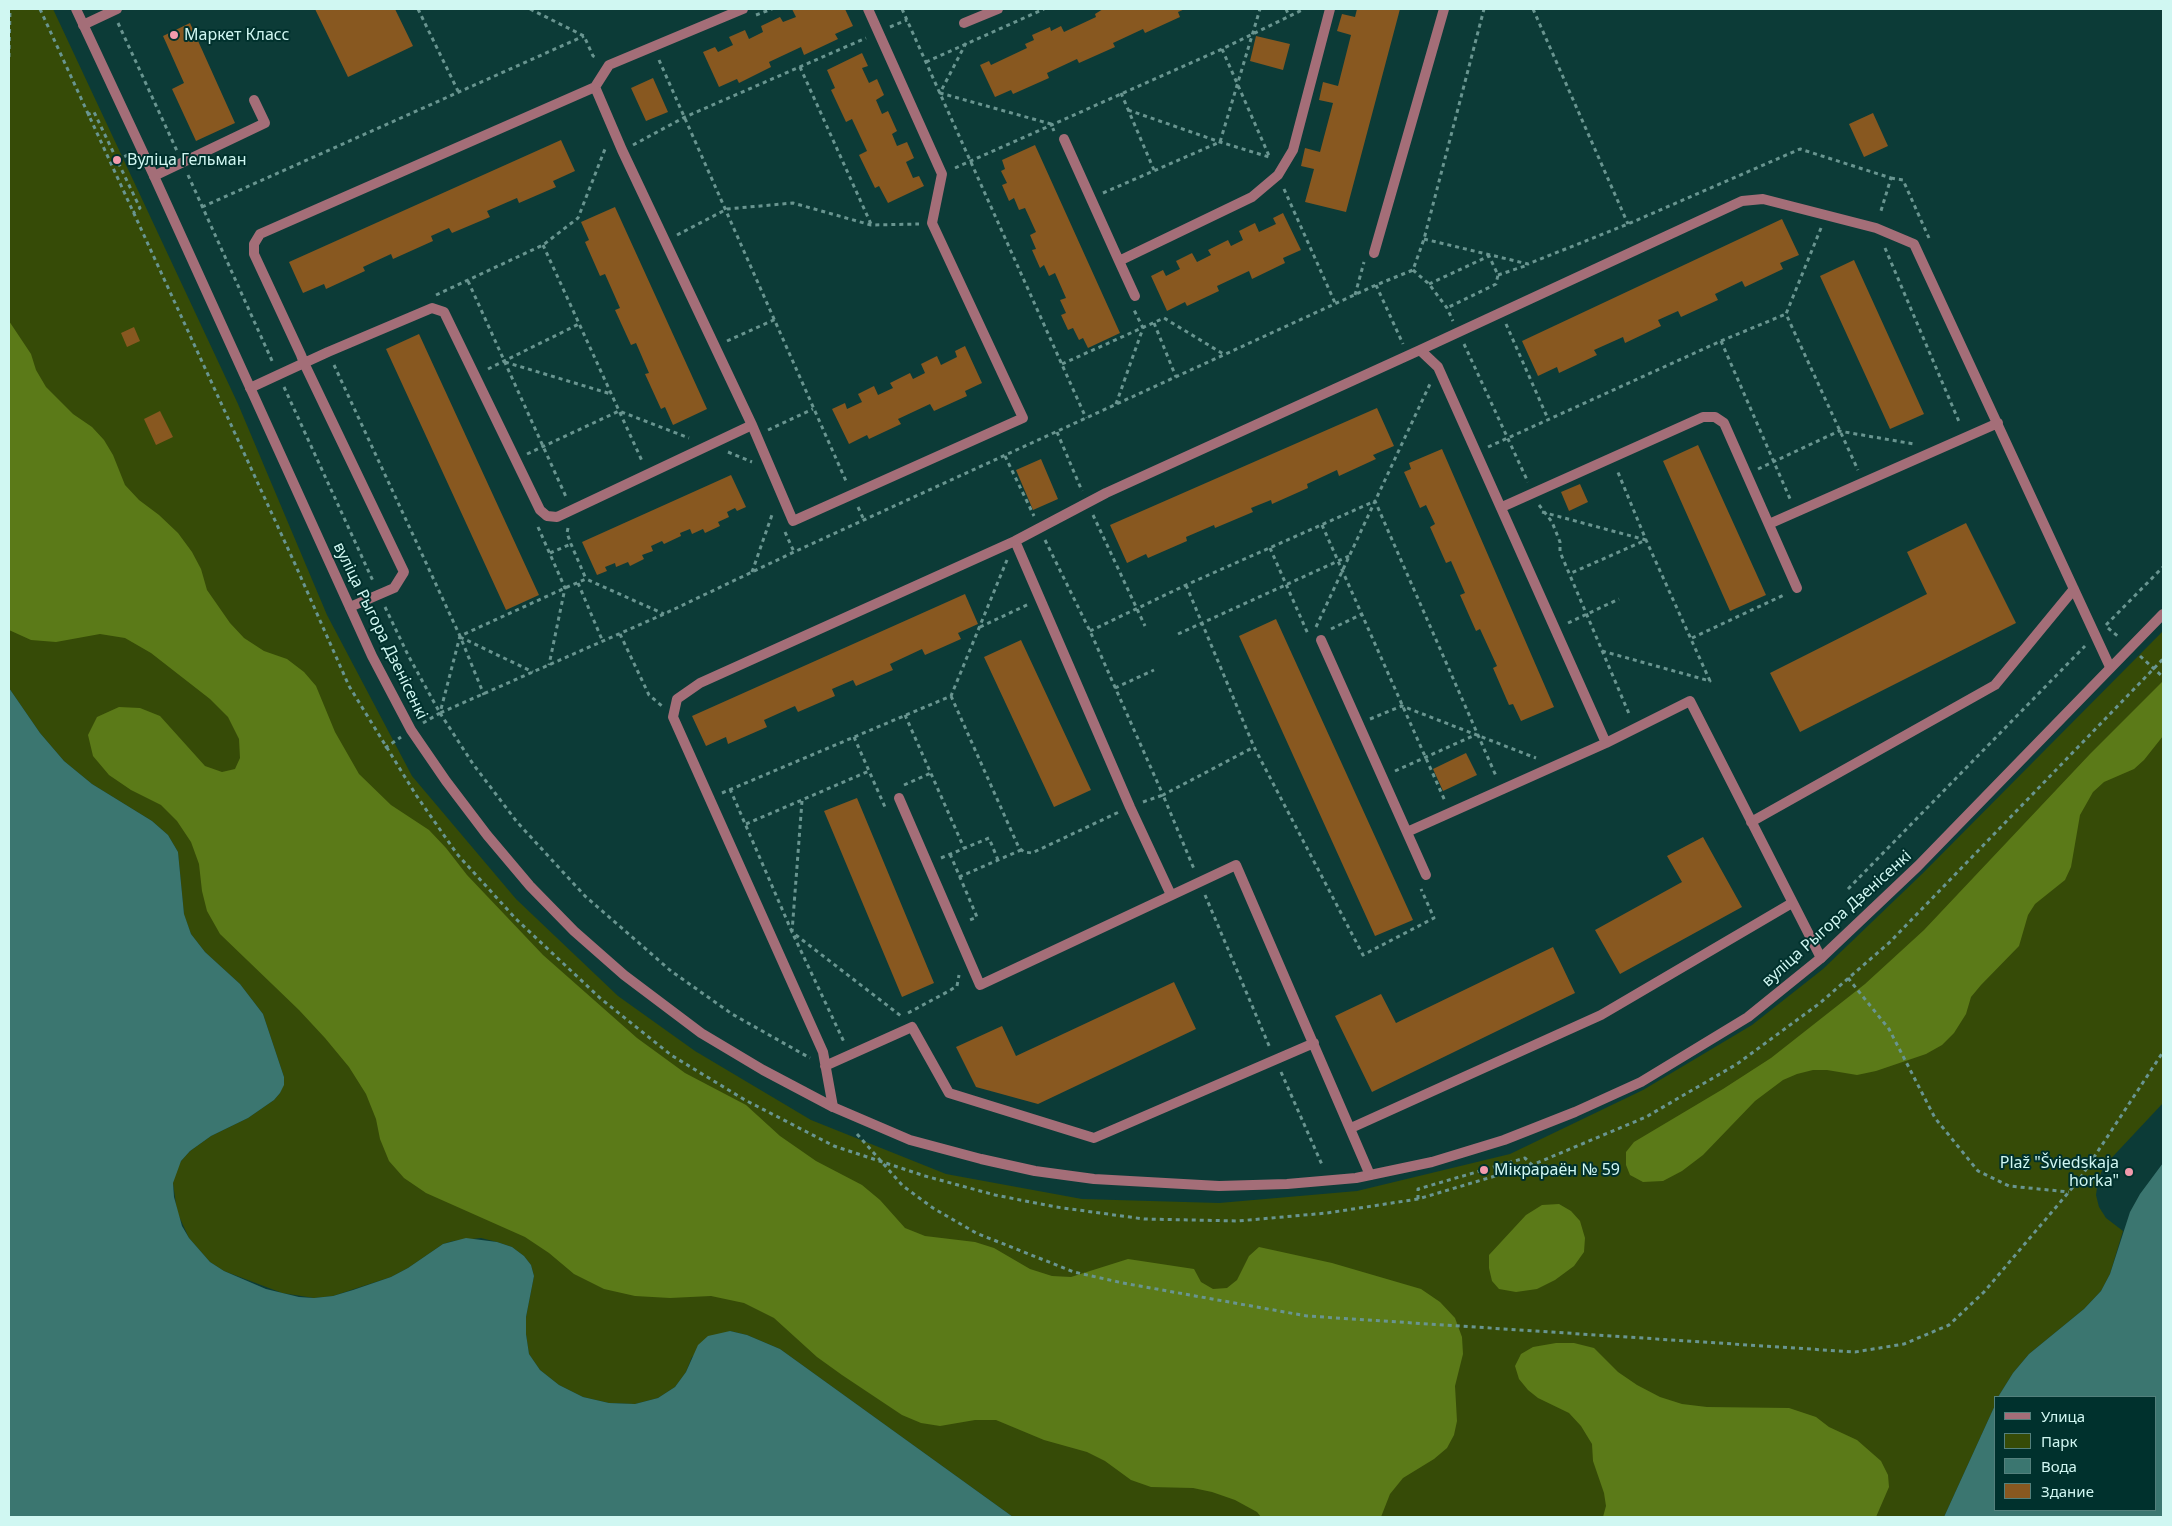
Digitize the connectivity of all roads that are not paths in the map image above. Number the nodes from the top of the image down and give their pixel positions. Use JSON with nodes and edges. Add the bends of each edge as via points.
{"nodes":[{"id":1,"x":76,"y":9,"type":"edge"},
{"id":2,"x":743,"y":9,"type":"edge"},
{"id":3,"x":868,"y":9,"type":"edge"},
{"id":4,"x":998,"y":9,"type":"edge"},
{"id":5,"x":1330,"y":9,"type":"edge"},
{"id":6,"x":1444,"y":9,"type":"edge"},
{"id":7,"x":115,"y":10,"type":"edge"},
{"id":8,"x":964,"y":23,"type":"dead end"},
{"id":9,"x":83,"y":25,"type":"junction"},
{"id":10,"x":595,"y":87,"type":"junction"},
{"id":11,"x":254,"y":100,"type":"dead end"},
{"id":12,"x":1064,"y":139,"type":"dead end"},
{"id":13,"x":154,"y":176,"type":"junction"},
{"id":14,"x":1374,"y":253,"type":"dead end"},
{"id":15,"x":1119,"y":261,"type":"junction"},
{"id":16,"x":1134,"y":296,"type":"road end"},
{"id":17,"x":1420,"y":350,"type":"junction"},
{"id":18,"x":304,"y":363,"type":"junction"},
{"id":19,"x":250,"y":388,"type":"junction"},
{"id":20,"x":1998,"y":423,"type":"junction"},
{"id":21,"x":752,"y":424,"type":"junction"},
{"id":22,"x":1502,"y":507,"type":"junction"},
{"id":23,"x":1769,"y":524,"type":"junction"},
{"id":24,"x":1015,"y":540,"type":"junction"},
{"id":25,"x":1798,"y":588,"type":"road end"},
{"id":26,"x":2074,"y":589,"type":"junction"},
{"id":27,"x":350,"y":607,"type":"junction"},
{"id":28,"x":2163,"y":614,"type":"edge"},
{"id":29,"x":1324,"y":635,"type":"road end"},
{"id":30,"x":2110,"y":667,"type":"junction"},
{"id":31,"x":1606,"y":743,"type":"junction"},
{"id":32,"x":899,"y":798,"type":"dead end"},
{"id":33,"x":1751,"y":822,"type":"junction"},
{"id":34,"x":1407,"y":832,"type":"junction"},
{"id":35,"x":1426,"y":876,"type":"dead end"},
{"id":36,"x":1171,"y":896,"type":"junction"},
{"id":37,"x":1792,"y":903,"type":"junction"},
{"id":38,"x":1821,"y":958,"type":"junction"},
{"id":39,"x":1314,"y":1043,"type":"junction"},
{"id":40,"x":825,"y":1066,"type":"junction"},
{"id":41,"x":833,"y":1107,"type":"junction"},
{"id":42,"x":1351,"y":1128,"type":"junction"},
{"id":43,"x":1370,"y":1175,"type":"junction"}],
"edges":[{"from":1,"to":9,"type":"street","name":"вуліца Рыгора Дзенісенкі"},
{"from":2,"to":10,"type":"street","via":[[609,65]]},
{"from":3,"to":21,"type":"street","via":[[942,174],[932,223],[1022,418],[793,521]]},
{"from":4,"to":8,"type":"street"},
{"from":5,"to":15,"type":"street","via":[[1293,150],[1278,175],[1252,197]]},
{"from":6,"to":14,"type":"street"},
{"from":7,"to":9,"type":"street"},
{"from":9,"to":13,"type":"street","name":"вуліца Рыгора Дзенісенкі"},
{"from":10,"to":18,"type":"street","via":[[260,234],[254,244],[254,254]]},
{"from":10,"to":21,"type":"street"},
{"from":11,"to":13,"type":"street","via":[[265,123]]},
{"from":12,"to":15,"type":"street"},
{"from":13,"to":19,"type":"street","name":"вуліца Рыгора Дзенісенкі"},
{"from":15,"to":16,"type":"street"},
{"from":17,"to":20,"type":"street","via":[[1742,201],[1763,199],[1876,228],[1914,244]]},
{"from":17,"to":22,"type":"street","via":[[1438,367]]},
{"from":17,"to":24,"type":"street","via":[[1087,502]]},
{"from":18,"to":19,"type":"street"},
{"from":18,"to":21,"type":"street","via":[[432,308],[444,312],[514,460],[540,510],[547,516],[557,517]]},
{"from":18,"to":27,"type":"street","via":[[404,572],[394,588]]},
{"from":19,"to":27,"type":"street","name":"вуліца Рыгора Дзенісенкі"},
{"from":20,"to":23,"type":"street"},
{"from":20,"to":26,"type":"street"},
{"from":22,"to":23,"type":"street","via":[[1703,417],[1715,417],[1724,423]]},
{"from":22,"to":31,"type":"street"},
{"from":23,"to":25,"type":"street"},
{"from":24,"to":36,"type":"street"},
{"from":24,"to":40,"type":"street","via":[[700,683],[677,699],[673,716],[823,1052]]},
{"from":26,"to":30,"type":"street"},
{"from":26,"to":33,"type":"street","via":[[1995,685]]},
{"from":27,"to":41,"type":"street","name":"вуліца Рыгора Дзенісенкі","via":[[411,730],[487,835],[536,892],[624,975],[701,1033]]},
{"from":28,"to":30,"type":"street","name":"вуліца Рыгора Дзенісенкі"},
{"from":29,"to":34,"type":"street"},
{"from":30,"to":38,"type":"street","name":"вуліца Рыгора Дзенісенкі","via":[[1918,866]]},
{"from":31,"to":33,"type":"street","via":[[1690,701]]},
{"from":31,"to":34,"type":"street"},
{"from":32,"to":36,"type":"street","via":[[980,985]]},
{"from":33,"to":37,"type":"street"},
{"from":34,"to":35,"type":"street"},
{"from":36,"to":39,"type":"street","via":[[1236,865]]},
{"from":37,"to":38,"type":"street"},
{"from":37,"to":42,"type":"street","via":[[1601,1015]]},
{"from":38,"to":43,"type":"street","name":"вуліца Рыгора Дзенісенкі","via":[[1748,1017],[1641,1082],[1504,1140],[1432,1162]]},
{"from":39,"to":40,"type":"street","via":[[1094,1138],[949,1093],[912,1027]]},
{"from":39,"to":42,"type":"street"},
{"from":40,"to":41,"type":"street"},
{"from":41,"to":43,"type":"street","name":"вуліца Рыгора Дзенісенкі","via":[[910,1140],[1035,1171],[1094,1179],[1218,1186]]},
{"from":42,"to":43,"type":"street"}]}
